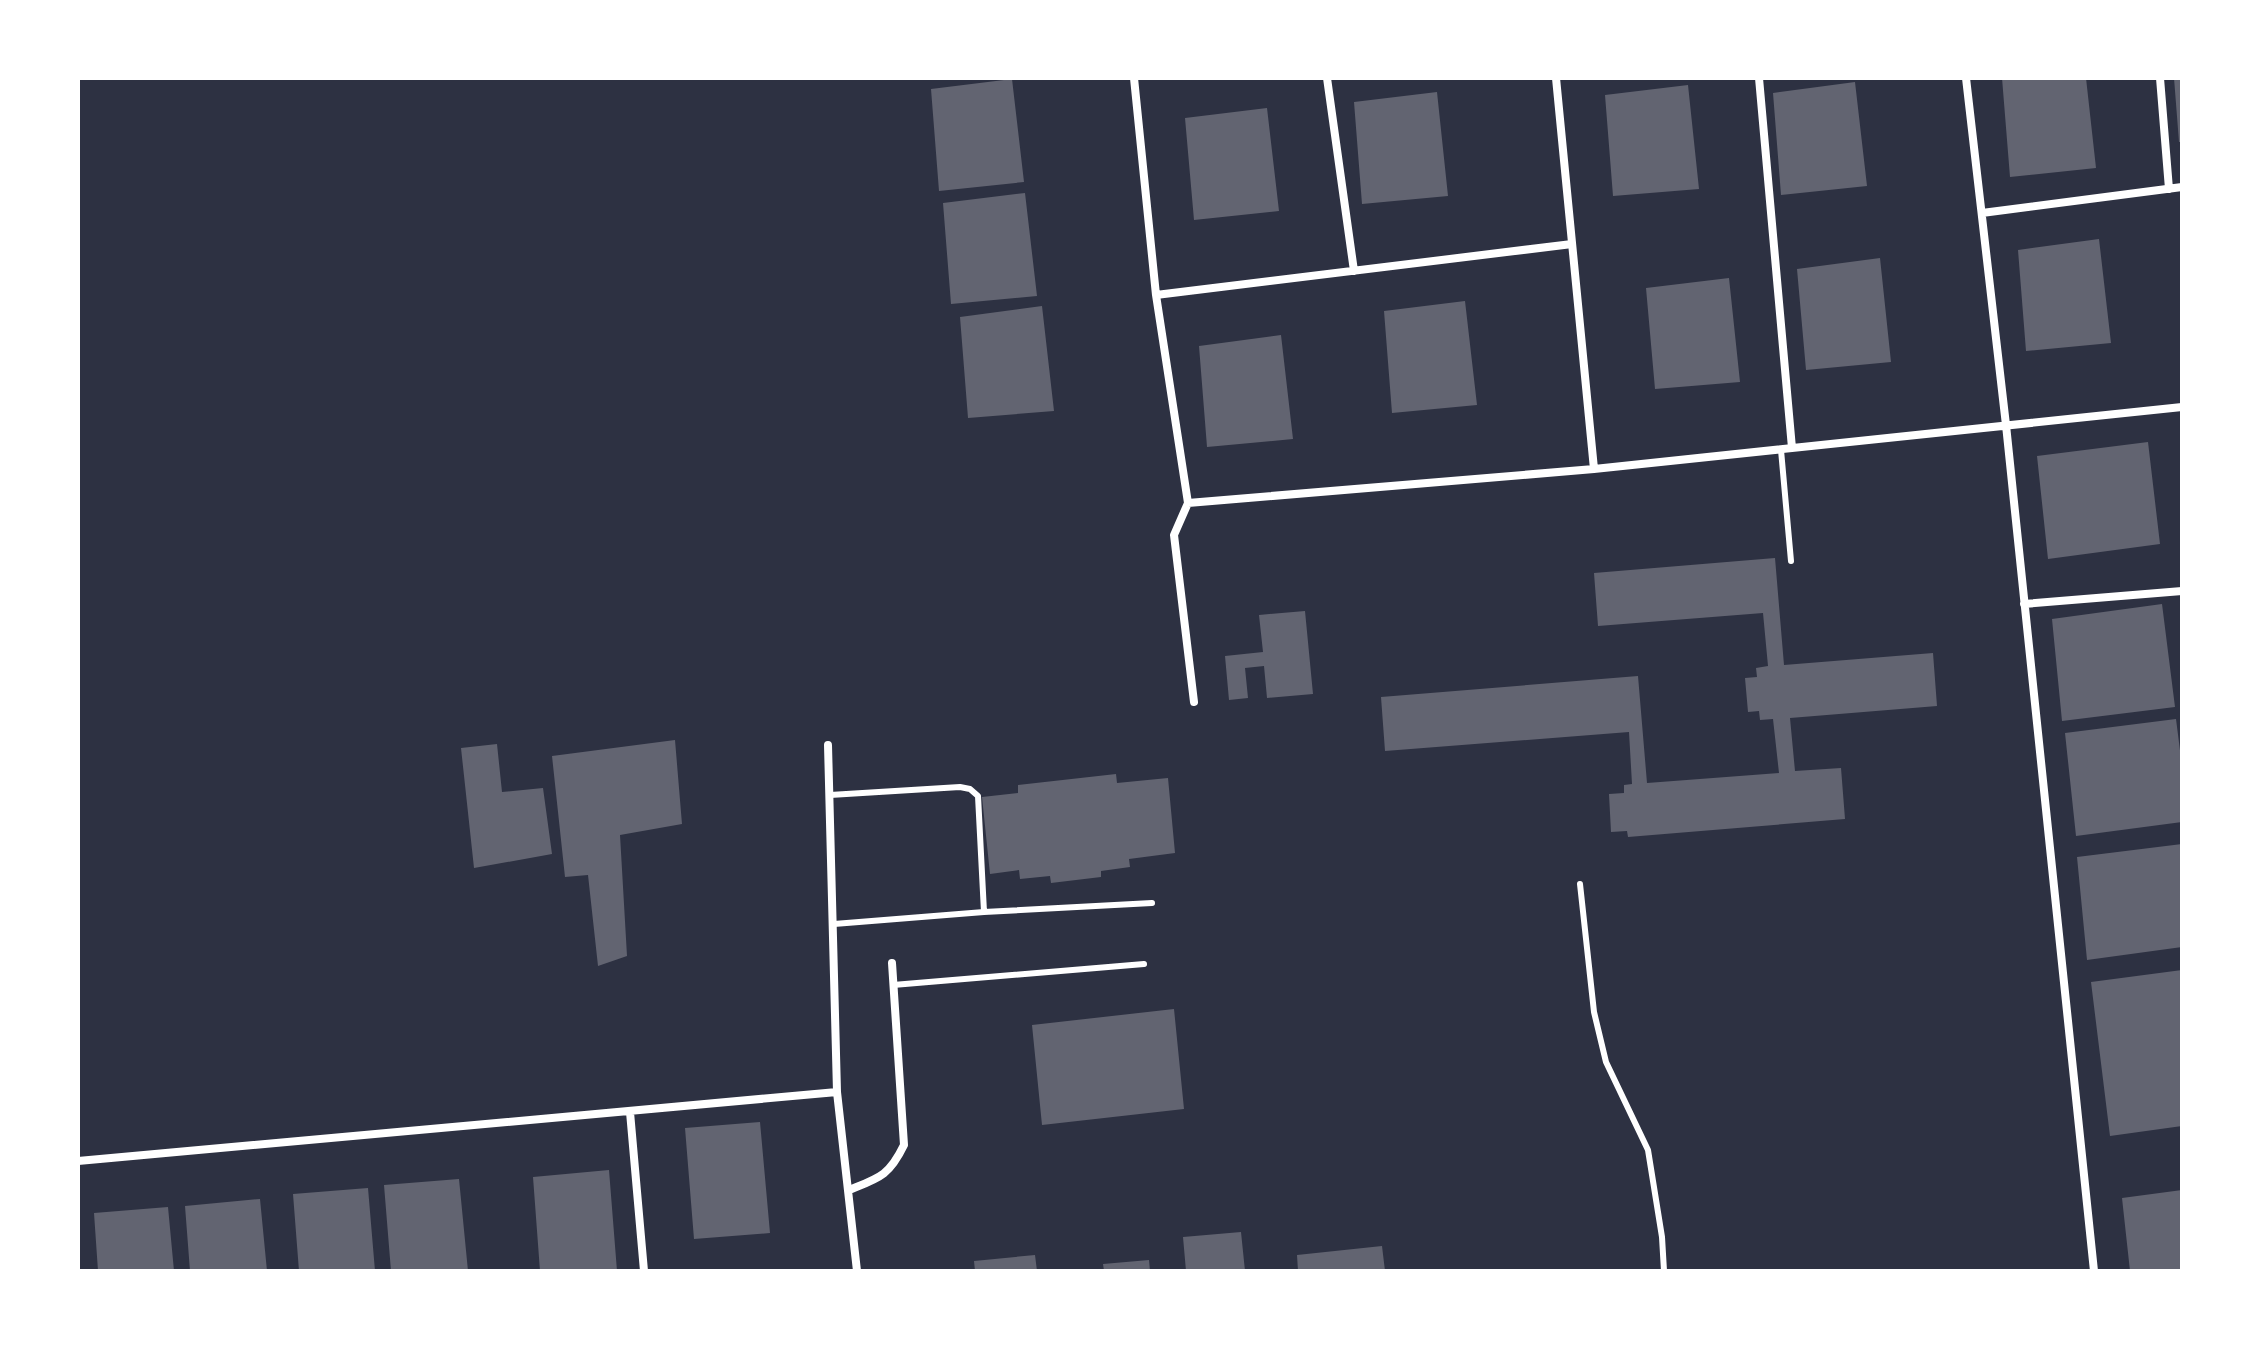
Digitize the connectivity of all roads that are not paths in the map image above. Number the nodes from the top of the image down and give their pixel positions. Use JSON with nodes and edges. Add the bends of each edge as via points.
{"nodes":[{"id":1,"x":1134,"y":78,"type":"edge"},
{"id":2,"x":1327,"y":78,"type":"edge"},
{"id":3,"x":1556,"y":78,"type":"edge"},
{"id":4,"x":1759,"y":78,"type":"edge"},
{"id":5,"x":1966,"y":78,"type":"edge"},
{"id":6,"x":2160,"y":78,"type":"edge"},
{"id":7,"x":2182,"y":187,"type":"edge"},
{"id":8,"x":2169,"y":189,"type":"junction"},
{"id":9,"x":1982,"y":213,"type":"junction"},
{"id":10,"x":1572,"y":244,"type":"junction"},
{"id":11,"x":1354,"y":271,"type":"junction"},
{"id":12,"x":1156,"y":295,"type":"junction"},
{"id":13,"x":2182,"y":407,"type":"edge"},
{"id":14,"x":2006,"y":425,"type":"junction"},
{"id":15,"x":1792,"y":448,"type":"junction"},
{"id":16,"x":1781,"y":450,"type":"junction"},
{"id":17,"x":1594,"y":469,"type":"junction"},
{"id":18,"x":1188,"y":503,"type":"junction"},
{"id":19,"x":1791,"y":561,"type":"dead end"},
{"id":20,"x":2182,"y":591,"type":"edge"},
{"id":21,"x":2024,"y":604,"type":"junction"},
{"id":22,"x":1194,"y":702,"type":"dead end"},
{"id":23,"x":828,"y":745,"type":"dead end"},
{"id":24,"x":830,"y":795,"type":"junction"},
{"id":25,"x":1580,"y":884,"type":"dead end"},
{"id":26,"x":1152,"y":903,"type":"dead end"},
{"id":27,"x":984,"y":912,"type":"junction"},
{"id":28,"x":834,"y":924,"type":"junction"},
{"id":29,"x":892,"y":963,"type":"dead end"},
{"id":30,"x":1144,"y":964,"type":"dead end"},
{"id":31,"x":893,"y":985,"type":"junction"},
{"id":32,"x":837,"y":1092,"type":"junction"},
{"id":33,"x":630,"y":1112,"type":"junction"},
{"id":34,"x":78,"y":1161,"type":"edge"},
{"id":35,"x":849,"y":1190,"type":"junction"},
{"id":36,"x":644,"y":1271,"type":"edge"},
{"id":37,"x":857,"y":1271,"type":"edge"},
{"id":38,"x":1664,"y":1271,"type":"edge"},
{"id":39,"x":2094,"y":1271,"type":"edge"}],
"edges":[{"from":1,"to":12,"type":"street"},
{"from":2,"to":11,"type":"street"},
{"from":3,"to":10,"type":"street"},
{"from":4,"to":15,"type":"street"},
{"from":5,"to":9,"type":"street"},
{"from":6,"to":8,"type":"street"},
{"from":7,"to":8,"type":"street"},
{"from":8,"to":9,"type":"street"},
{"from":9,"to":14,"type":"street"},
{"from":10,"to":11,"type":"street"},
{"from":10,"to":17,"type":"street"},
{"from":11,"to":12,"type":"street"},
{"from":12,"to":18,"type":"street"},
{"from":13,"to":14,"type":"street"},
{"from":14,"to":15,"type":"street"},
{"from":14,"to":21,"type":"street"},
{"from":15,"to":16,"type":"street"},
{"from":16,"to":17,"type":"street"},
{"from":16,"to":19,"type":"lane"},
{"from":17,"to":18,"type":"street"},
{"from":18,"to":22,"type":"street","via":[[1174,535]]},
{"from":20,"to":21,"type":"street"},
{"from":21,"to":39,"type":"street"},
{"from":23,"to":24,"type":"street"},
{"from":24,"to":27,"type":"lane","via":[[970,789],[978,796]]},
{"from":24,"to":28,"type":"street"},
{"from":25,"to":38,"type":"lane","via":[[1594,1012],[1606,1062],[1648,1150]]},
{"from":26,"to":27,"type":"lane"},
{"from":27,"to":28,"type":"lane"},
{"from":28,"to":32,"type":"street"},
{"from":29,"to":31,"type":"street"},
{"from":30,"to":31,"type":"lane"},
{"from":31,"to":35,"type":"street","via":[[904,1145],[881,1178]]},
{"from":32,"to":33,"type":"street"},
{"from":32,"to":35,"type":"street"},
{"from":33,"to":34,"type":"street"},
{"from":33,"to":36,"type":"street"},
{"from":35,"to":37,"type":"street"}]}
